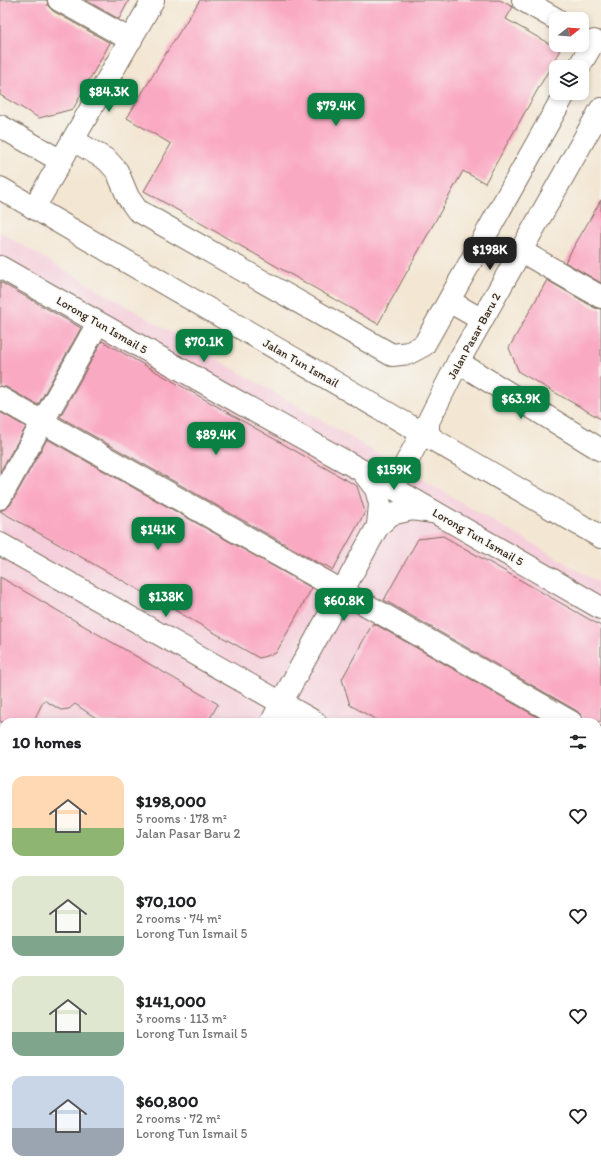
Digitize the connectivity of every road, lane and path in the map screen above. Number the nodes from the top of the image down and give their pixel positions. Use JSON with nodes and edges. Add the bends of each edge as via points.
{"nodes":[{"id":1,"x":59,"y":0,"type":"edge"},
{"id":2,"x":154,"y":0,"type":"edge"},
{"id":3,"x":523,"y":0,"type":"edge"},
{"id":4,"x":549,"y":15,"type":"edge"},
{"id":5,"x":131,"y":40,"type":"junction"},
{"id":6,"x":592,"y":40,"type":"edge"},
{"id":7,"x":582,"y":60,"type":"edge"},
{"id":8,"x":561,"y":100,"type":"edge"},
{"id":9,"x":601,"y":109,"type":"edge"},
{"id":10,"x":0,"y":126,"type":"edge"},
{"id":11,"x":593,"y":139,"type":"edge"},
{"id":12,"x":73,"y":140,"type":"junction"},
{"id":13,"x":61,"y":161,"type":"junction"},
{"id":14,"x":0,"y":188,"type":"edge"},
{"id":15,"x":34,"y":208,"type":"junction"},
{"id":16,"x":520,"y":251,"type":"junction"},
{"id":17,"x":0,"y":267,"type":"edge"},
{"id":18,"x":601,"y":297,"type":"edge"},
{"id":19,"x":449,"y":301,"type":"junction"},
{"id":20,"x":482,"y":320,"type":"junction"},
{"id":21,"x":98,"y":323,"type":"junction"},
{"id":22,"x":458,"y":362,"type":"junction"},
{"id":23,"x":0,"y":398,"type":"edge"},
{"id":24,"x":43,"y":422,"type":"junction"},
{"id":25,"x":427,"y":436,"type":"junction"},
{"id":26,"x":601,"y":450,"type":"edge"},
{"id":27,"x":361,"y":470,"type":"junction"},
{"id":28,"x":393,"y":488,"type":"junction"},
{"id":29,"x":0,"y":498,"type":"edge"},
{"id":30,"x":434,"y":512,"type":"junction"},
{"id":31,"x":378,"y":526,"type":"junction"},
{"id":32,"x":601,"y":537,"type":"edge"},
{"id":33,"x":0,"y":544,"type":"edge"},
{"id":34,"x":342,"y":590,"type":"junction"},
{"id":35,"x":601,"y":608,"type":"edge"},
{"id":36,"x":281,"y":703,"type":"junction"},
{"id":37,"x":274,"y":718,"type":"edge"},
{"id":38,"x":308,"y":718,"type":"edge"},
{"id":39,"x":564,"y":718,"type":"edge"}],
"edges":[{"from":1,"to":5,"type":"street"},
{"from":2,"to":5,"type":"street"},
{"from":3,"to":4,"type":"street"},
{"from":5,"to":12,"type":"street"},
{"from":6,"to":7,"type":"street"},
{"from":8,"to":19,"type":"street"},
{"from":9,"to":11,"type":"street","name":"Jalan Pasar Baru 2"},
{"from":10,"to":13,"type":"street"},
{"from":11,"to":16,"type":"street","name":"Jalan Pasar Baru 2"},
{"from":12,"to":13,"type":"street"},
{"from":12,"to":19,"type":"street","via":[[107,160],[117,171],[128,198],[137,210],[392,354],[409,354],[424,345]]},
{"from":13,"to":15,"type":"street"},
{"from":14,"to":15,"type":"street","name":"Jalan Tun Ismail"},
{"from":15,"to":25,"type":"street","name":"Jalan Tun Ismail"},
{"from":16,"to":18,"type":"street"},
{"from":16,"to":20,"type":"street","name":"Jalan Pasar Baru 2"},
{"from":17,"to":21,"type":"street","name":"Lorong Tun Ismail 5"},
{"from":19,"to":20,"type":"street"},
{"from":20,"to":22,"type":"street","name":"Jalan Pasar Baru 2"},
{"from":21,"to":24,"type":"street"},
{"from":21,"to":27,"type":"street","name":"Lorong Tun Ismail 5"},
{"from":22,"to":25,"type":"street","name":"Jalan Pasar Baru 2","via":[[428,422]]},
{"from":22,"to":26,"type":"street"},
{"from":23,"to":24,"type":"street"},
{"from":24,"to":29,"type":"street"},
{"from":24,"to":34,"type":"street"},
{"from":25,"to":28,"type":"street"},
{"from":25,"to":32,"type":"street","name":"Jalan Tun Ismail"},
{"from":27,"to":28,"type":"street","name":"Lorong Tun Ismail 5"},
{"from":27,"to":31,"type":"street","via":[[376,489],[380,504]]},
{"from":28,"to":30,"type":"street","name":"Lorong Tun Ismail 5"},
{"from":30,"to":31,"type":"street","via":[[412,509],[391,514]]},
{"from":30,"to":35,"type":"street","name":"Lorong Tun Ismail 5"},
{"from":31,"to":34,"type":"street"},
{"from":33,"to":36,"type":"street"},
{"from":34,"to":36,"type":"street"},
{"from":34,"to":39,"type":"street"},
{"from":36,"to":37,"type":"street"},
{"from":36,"to":38,"type":"street"}]}
